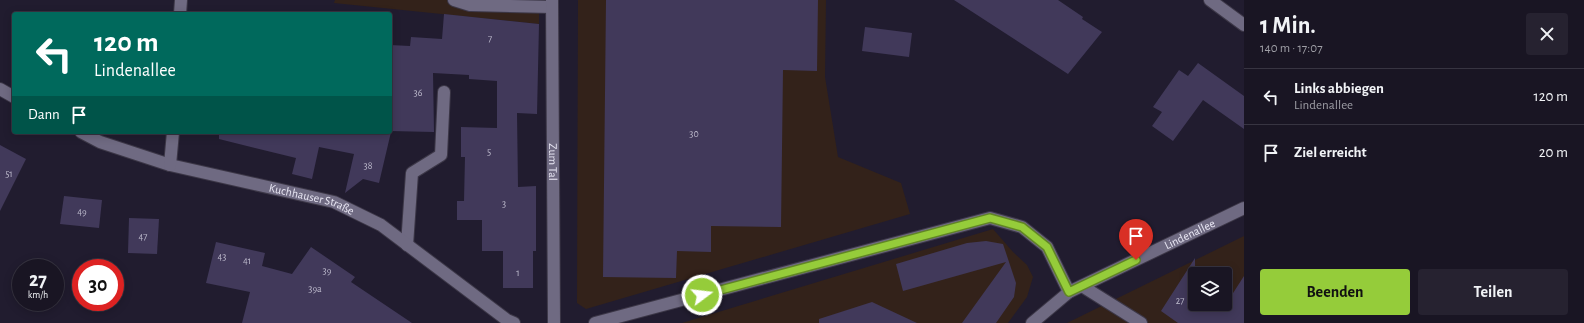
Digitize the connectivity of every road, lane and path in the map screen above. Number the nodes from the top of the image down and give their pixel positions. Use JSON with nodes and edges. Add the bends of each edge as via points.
{"nodes":[{"id":1,"x":181,"y":0,"type":"edge"},
{"id":2,"x":454,"y":0,"type":"edge"},
{"id":3,"x":1210,"y":0,"type":"edge"},
{"id":4,"x":552,"y":3,"type":"edge"},
{"id":5,"x":180,"y":12,"type":"edge"},
{"id":6,"x":1244,"y":25,"type":"edge"},
{"id":7,"x":0,"y":89,"type":"edge"},
{"id":8,"x":444,"y":92,"type":"dead end"},
{"id":9,"x":12,"y":95,"type":"edge"},
{"id":10,"x":85,"y":134,"type":"edge"},
{"id":11,"x":173,"y":134,"type":"edge"},
{"id":12,"x":170,"y":165,"type":"junction"},
{"id":13,"x":1244,"y":208,"type":"edge"},
{"id":14,"x":407,"y":245,"type":"junction"},
{"id":15,"x":1082,"y":286,"type":"junction"},
{"id":16,"x":1069,"y":292,"type":"junction"},
{"id":17,"x":514,"y":323,"type":"edge"},
{"id":18,"x":554,"y":323,"type":"edge"},
{"id":19,"x":595,"y":323,"type":"edge"},
{"id":20,"x":1032,"y":323,"type":"edge"},
{"id":21,"x":1141,"y":323,"type":"edge"}],
"edges":[{"from":1,"to":5,"type":"street"},
{"from":2,"to":4,"type":"street","via":[[470,5]]},
{"from":3,"to":6,"type":"street"},
{"from":4,"to":18,"type":"street","name":"Zum Tal"},
{"from":7,"to":9,"type":"street"},
{"from":8,"to":14,"type":"street","via":[[441,155],[412,173]]},
{"from":10,"to":12,"type":"street","name":"Kuchhauser Straße","via":[[100,142]]},
{"from":11,"to":12,"type":"street"},
{"from":12,"to":14,"type":"street","name":"Kuchhauser Straße","via":[[334,202],[381,225]]},
{"from":13,"to":15,"type":"street","name":"Lindenallee"},
{"from":14,"to":17,"type":"street","name":"Kuchhauser Straße"},
{"from":15,"to":16,"type":"street","name":"Lindenallee"},
{"from":15,"to":21,"type":"street"},
{"from":16,"to":19,"type":"street","via":[[1047,247],[1022,227],[990,218]]},
{"from":16,"to":20,"type":"street","name":"Lindenallee"}]}
